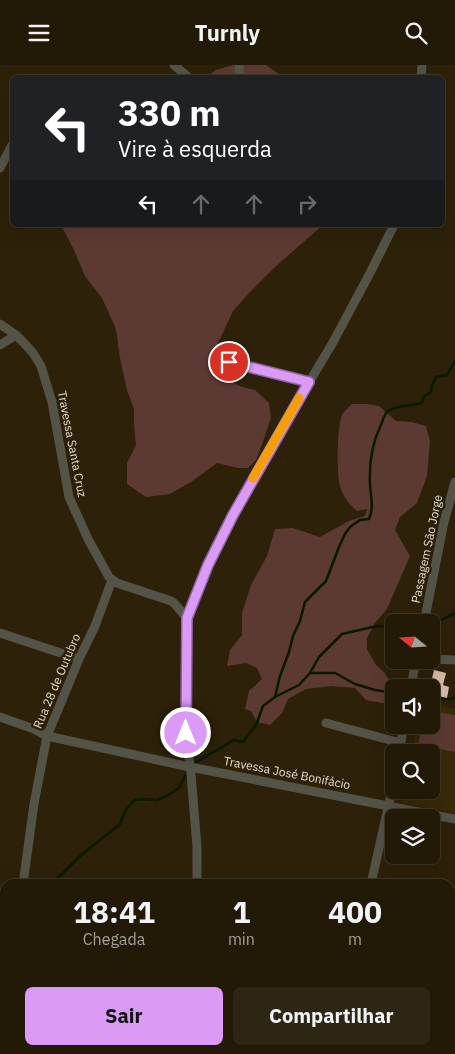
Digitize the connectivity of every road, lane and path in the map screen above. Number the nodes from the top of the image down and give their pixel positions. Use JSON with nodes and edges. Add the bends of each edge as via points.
{"nodes":[{"id":1,"x":174,"y":65,"type":"edge"},
{"id":2,"x":186,"y":75,"type":"edge"},
{"id":3,"x":10,"y":149,"type":"edge"},
{"id":4,"x":0,"y":168,"type":"edge"},
{"id":5,"x":393,"y":227,"type":"edge"},
{"id":6,"x":0,"y":324,"type":"edge"},
{"id":7,"x":16,"y":335,"type":"junction"},
{"id":8,"x":0,"y":345,"type":"edge"},
{"id":9,"x":229,"y":362,"type":"dead end"},
{"id":10,"x":309,"y":382,"type":"junction"},
{"id":11,"x":455,"y":482,"type":"edge"},
{"id":12,"x":112,"y":580,"type":"junction"},
{"id":13,"x":426,"y":614,"type":"edge"},
{"id":14,"x":187,"y":618,"type":"junction"},
{"id":15,"x":0,"y":633,"type":"edge"},
{"id":16,"x":79,"y":659,"type":"junction"},
{"id":17,"x":440,"y":659,"type":"edge"},
{"id":18,"x":455,"y":660,"type":"edge"},
{"id":19,"x":0,"y":717,"type":"edge"},
{"id":20,"x":326,"y":723,"type":"dead end"},
{"id":21,"x":47,"y":736,"type":"junction"},
{"id":22,"x":388,"y":744,"type":"edge"},
{"id":23,"x":190,"y":767,"type":"junction"},
{"id":24,"x":391,"y":799,"type":"edge"},
{"id":25,"x":389,"y":807,"type":"junction"},
{"id":26,"x":455,"y":819,"type":"edge"},
{"id":27,"x":24,"y":879,"type":"edge"},
{"id":28,"x":197,"y":879,"type":"edge"},
{"id":29,"x":373,"y":879,"type":"edge"}],
"edges":[{"from":1,"to":2,"type":"street"},
{"from":3,"to":4,"type":"street"},
{"from":5,"to":10,"type":"street"},
{"from":6,"to":7,"type":"street","name":"Travessa Santa Cruz"},
{"from":7,"to":8,"type":"street"},
{"from":7,"to":12,"type":"street","name":"Travessa Santa Cruz","via":[[33,353],[44,374],[71,503]]},
{"from":9,"to":10,"type":"street"},
{"from":10,"to":14,"type":"street","via":[[233,515]]},
{"from":11,"to":13,"type":"street","name":"Passagem São Jorge"},
{"from":12,"to":14,"type":"street","via":[[167,599]]},
{"from":12,"to":16,"type":"street","name":"Rua 28 de Outubro"},
{"from":14,"to":23,"type":"street","via":[[186,733]]},
{"from":15,"to":16,"type":"street"},
{"from":16,"to":21,"type":"street","name":"Rua 28 de Outubro"},
{"from":17,"to":18,"type":"street"},
{"from":19,"to":21,"type":"street","name":"Travessa José Bonifácio"},
{"from":20,"to":22,"type":"street"},
{"from":21,"to":23,"type":"street","name":"Travessa José Bonifácio"},
{"from":21,"to":27,"type":"street","name":"Rua 28 de Outubro"},
{"from":23,"to":25,"type":"street","name":"Travessa José Bonifácio"},
{"from":23,"to":28,"type":"street"},
{"from":24,"to":25,"type":"street"},
{"from":25,"to":26,"type":"street","name":"Travessa José Bonifácio"},
{"from":25,"to":29,"type":"street"}]}
